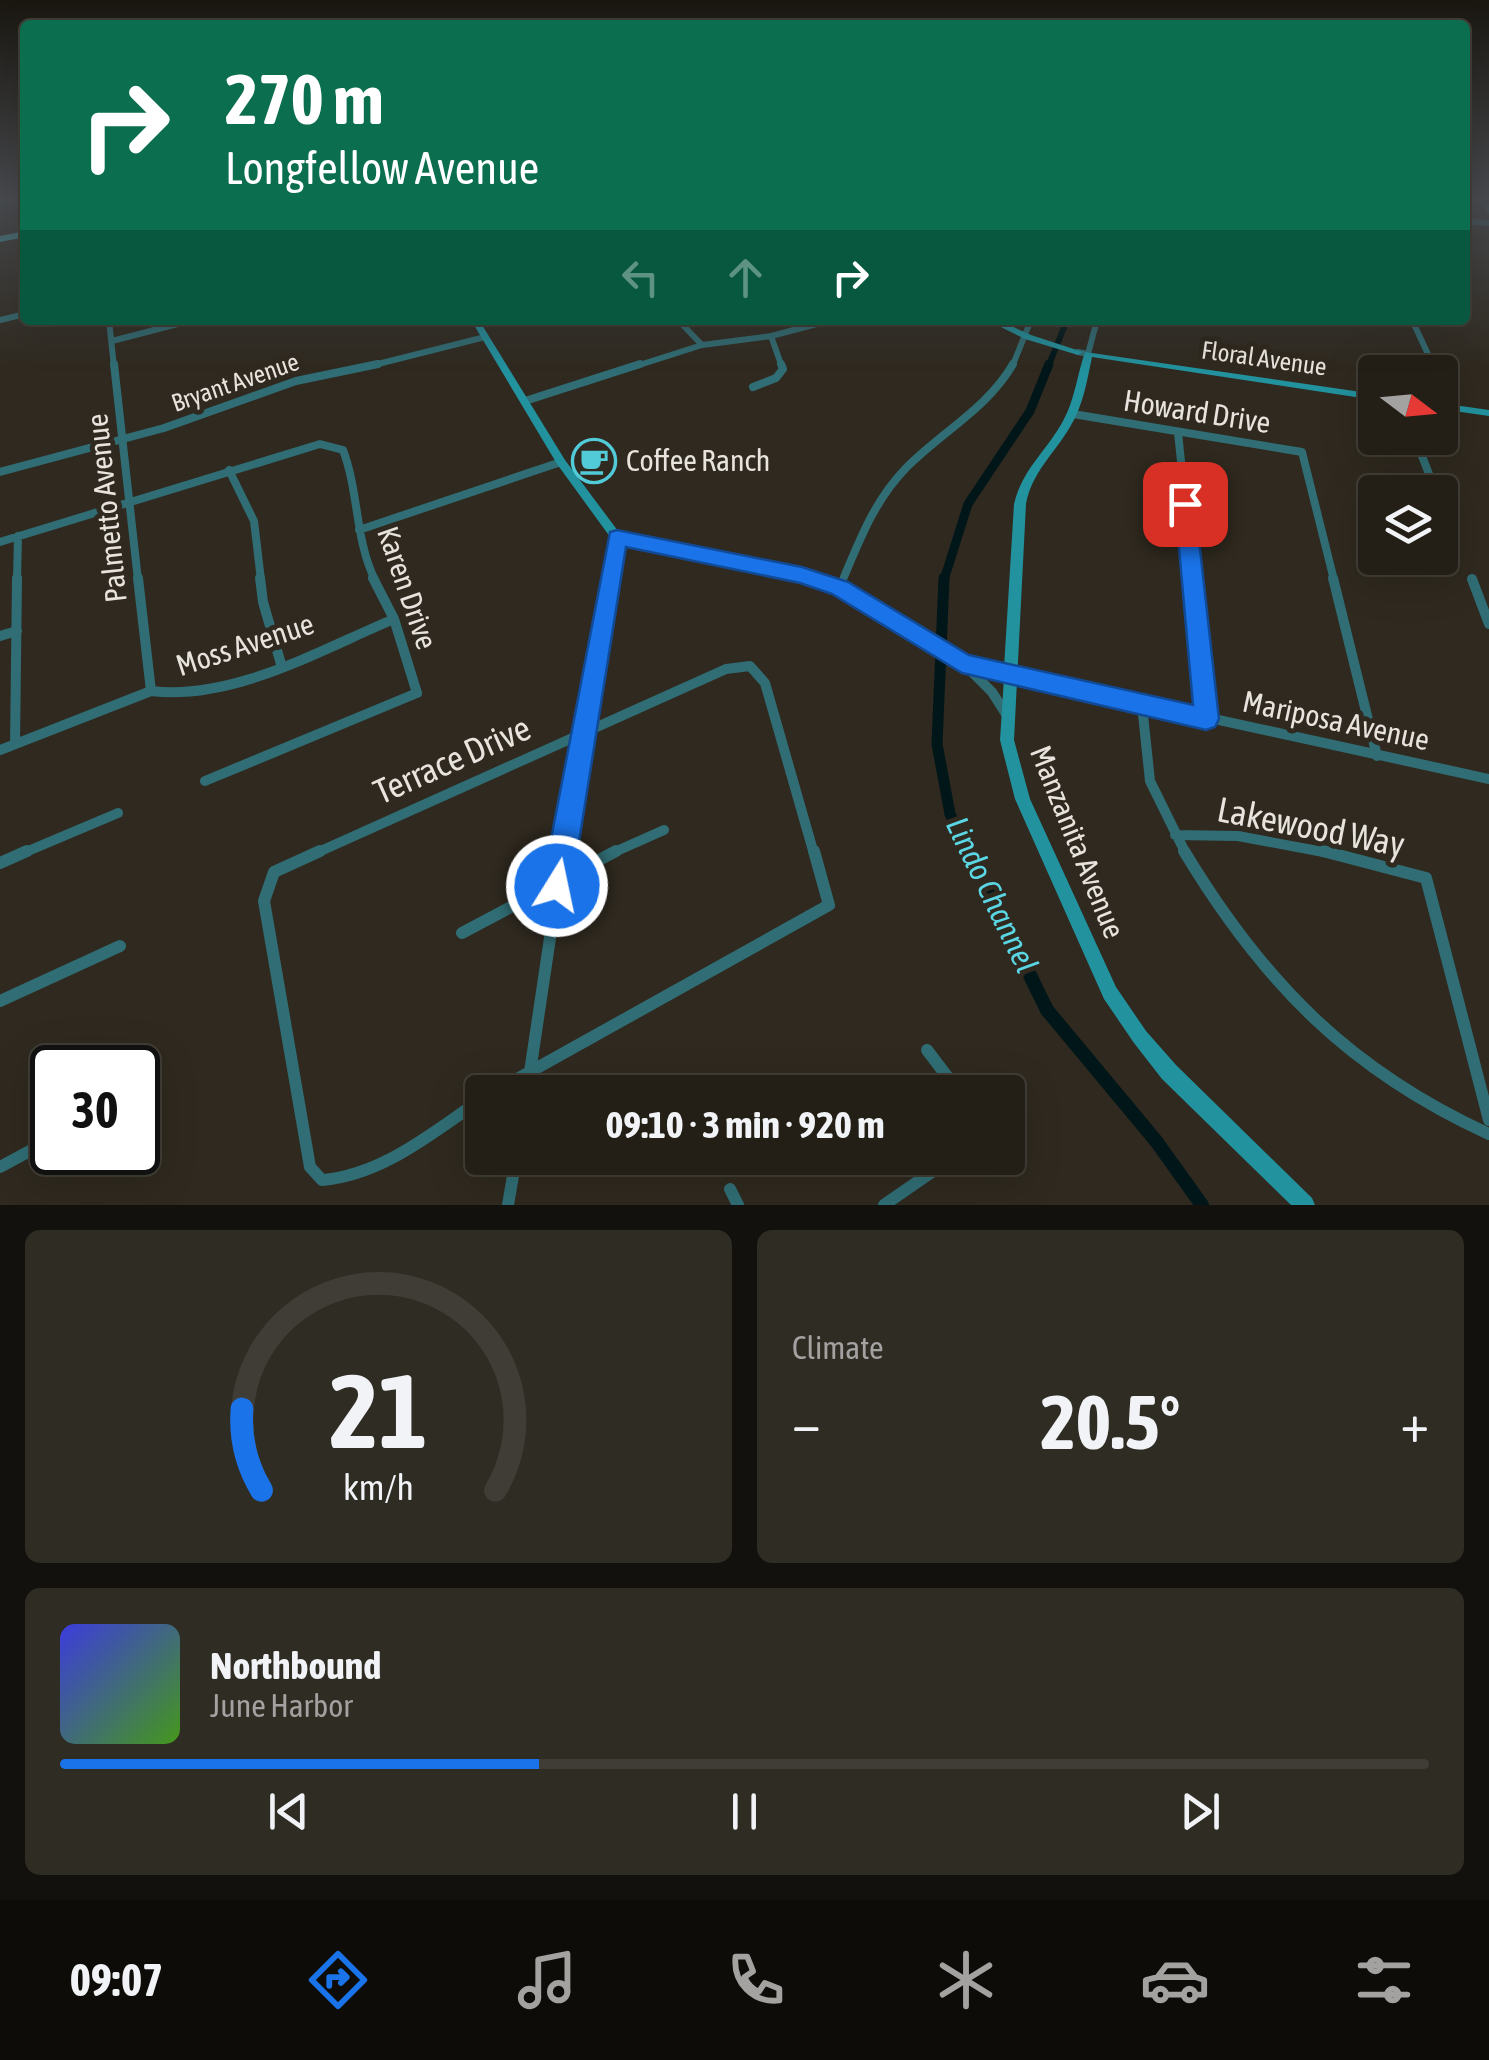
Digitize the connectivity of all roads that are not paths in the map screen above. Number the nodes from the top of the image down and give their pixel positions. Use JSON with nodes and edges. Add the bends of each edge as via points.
{"nodes":[{"id":1,"x":110,"y":325,"type":"edge"},
{"id":2,"x":174,"y":325,"type":"edge"},
{"id":3,"x":478,"y":325,"type":"edge"},
{"id":4,"x":683,"y":325,"type":"edge"},
{"id":5,"x":813,"y":325,"type":"edge"},
{"id":6,"x":1001,"y":325,"type":"edge"},
{"id":7,"x":1030,"y":325,"type":"edge"},
{"id":8,"x":1094,"y":325,"type":"edge"},
{"id":9,"x":1414,"y":325,"type":"edge"},
{"id":10,"x":772,"y":336,"type":"junction"},
{"id":11,"x":485,"y":338,"type":"junction"},
{"id":12,"x":1028,"y":338,"type":"junction"},
{"id":13,"x":112,"y":341,"type":"junction"},
{"id":14,"x":702,"y":345,"type":"junction"},
{"id":15,"x":1083,"y":353,"type":"junction"},
{"id":16,"x":1428,"y":355,"type":"edge"},
{"id":17,"x":753,"y":387,"type":"dead end"},
{"id":18,"x":1358,"y":393,"type":"edge"},
{"id":19,"x":525,"y":401,"type":"junction"},
{"id":20,"x":1458,"y":409,"type":"edge"},
{"id":21,"x":1489,"y":413,"type":"edge"},
{"id":22,"x":1073,"y":414,"type":"junction"},
{"id":23,"x":1178,"y":432,"type":"junction"},
{"id":24,"x":122,"y":437,"type":"junction"},
{"id":25,"x":562,"y":462,"type":"junction"},
{"id":26,"x":228,"y":470,"type":"junction"},
{"id":27,"x":0,"y":472,"type":"edge"},
{"id":28,"x":128,"y":502,"type":"junction"},
{"id":29,"x":358,"y":530,"type":"junction"},
{"id":30,"x":18,"y":536,"type":"junction"},
{"id":31,"x":617,"y":538,"type":"junction"},
{"id":32,"x":0,"y":542,"type":"edge"},
{"id":33,"x":1472,"y":579,"type":"dead end"},
{"id":34,"x":842,"y":583,"type":"junction"},
{"id":35,"x":394,"y":620,"type":"junction"},
{"id":36,"x":1489,"y":624,"type":"edge"},
{"id":37,"x":17,"y":631,"type":"junction"},
{"id":38,"x":0,"y":636,"type":"edge"},
{"id":39,"x":962,"y":663,"type":"junction"},
{"id":40,"x":281,"y":664,"type":"junction"},
{"id":41,"x":1008,"y":674,"type":"junction"},
{"id":42,"x":151,"y":690,"type":"junction"},
{"id":43,"x":1142,"y":705,"type":"junction"},
{"id":44,"x":1006,"y":716,"type":"junction"},
{"id":45,"x":1206,"y":719,"type":"junction"},
{"id":46,"x":583,"y":732,"type":"junction"},
{"id":47,"x":15,"y":744,"type":"junction"},
{"id":48,"x":0,"y":750,"type":"edge"},
{"id":49,"x":1377,"y":756,"type":"junction"},
{"id":50,"x":1489,"y":780,"type":"edge"},
{"id":51,"x":205,"y":782,"type":"dead end"},
{"id":52,"x":118,"y":813,"type":"dead end"},
{"id":53,"x":664,"y":830,"type":"dead end"},
{"id":54,"x":1174,"y":836,"type":"junction"},
{"id":55,"x":0,"y":863,"type":"edge"},
{"id":56,"x":557,"y":886,"type":"junction"},
{"id":57,"x":462,"y":933,"type":"dead end"},
{"id":58,"x":120,"y":946,"type":"dead end"},
{"id":59,"x":0,"y":1001,"type":"edge"},
{"id":60,"x":926,"y":1050,"type":"dead end"},
{"id":61,"x":531,"y":1070,"type":"junction"},
{"id":62,"x":523,"y":1075,"type":"edge"},
{"id":63,"x":530,"y":1075,"type":"edge"},
{"id":64,"x":946,"y":1075,"type":"edge"},
{"id":65,"x":465,"y":1109,"type":"edge"},
{"id":66,"x":1489,"y":1120,"type":"edge"},
{"id":67,"x":1489,"y":1134,"type":"edge"},
{"id":68,"x":30,"y":1151,"type":"edge"},
{"id":69,"x":0,"y":1166,"type":"edge"},
{"id":70,"x":513,"y":1175,"type":"edge"},
{"id":71,"x":927,"y":1175,"type":"edge"},
{"id":72,"x":730,"y":1189,"type":"dead end"},
{"id":73,"x":508,"y":1205,"type":"edge"},
{"id":74,"x":738,"y":1205,"type":"edge"},
{"id":75,"x":884,"y":1205,"type":"edge"},
{"id":76,"x":1305,"y":1205,"type":"edge"}],
"edges":[{"from":1,"to":13,"type":"street","name":"Palmetto Avenue"},
{"from":2,"to":13,"type":"street"},
{"from":3,"to":11,"type":"street"},
{"from":4,"to":14,"type":"street"},
{"from":5,"to":10,"type":"street"},
{"from":6,"to":12,"type":"street","name":"Floral Avenue"},
{"from":7,"to":12,"type":"street"},
{"from":8,"to":15,"type":"street","name":"Manzanita Avenue"},
{"from":9,"to":16,"type":"street"},
{"from":10,"to":14,"type":"street"},
{"from":10,"to":17,"type":"street","via":[[783,370]]},
{"from":11,"to":19,"type":"street"},
{"from":11,"to":24,"type":"street","name":"Bryant Avenue","via":[[296,382]]},
{"from":12,"to":15,"type":"street","name":"Floral Avenue"},
{"from":12,"to":34,"type":"street","via":[[995,392],[890,486]]},
{"from":13,"to":24,"type":"street","name":"Palmetto Avenue"},
{"from":14,"to":19,"type":"street"},
{"from":15,"to":18,"type":"street","name":"Floral Avenue"},
{"from":15,"to":22,"type":"street","name":"Manzanita Avenue"},
{"from":19,"to":25,"type":"street"},
{"from":20,"to":21,"type":"street"},
{"from":22,"to":23,"type":"street","name":"Howard Drive"},
{"from":22,"to":41,"type":"street","name":"Manzanita Avenue","via":[[1022,484]]},
{"from":23,"to":45,"type":"street"},
{"from":23,"to":49,"type":"street","name":"Howard Drive","via":[[1302,452]]},
{"from":24,"to":27,"type":"street","name":"Bryant Avenue"},
{"from":24,"to":28,"type":"street","name":"Palmetto Avenue"},
{"from":25,"to":29,"type":"street"},
{"from":25,"to":31,"type":"street"},
{"from":26,"to":28,"type":"street","name":"Karen Drive"},
{"from":26,"to":29,"type":"street","name":"Karen Drive","via":[[312,445],[340,447],[350,460]]},
{"from":26,"to":40,"type":"street","via":[[254,521],[264,602]]},
{"from":28,"to":30,"type":"street","name":"Karen Drive"},
{"from":28,"to":42,"type":"street","name":"Palmetto Avenue"},
{"from":29,"to":35,"type":"street","name":"Karen Drive","via":[[365,561]]},
{"from":30,"to":32,"type":"street","name":"Karen Drive"},
{"from":30,"to":37,"type":"street"},
{"from":31,"to":34,"type":"street","name":"Mariposa Avenue"},
{"from":31,"to":46,"type":"street"},
{"from":33,"to":36,"type":"street"},
{"from":34,"to":39,"type":"street","name":"Mariposa Avenue"},
{"from":35,"to":40,"type":"street","name":"Moss Avenue"},
{"from":35,"to":51,"type":"street","name":"Karen Drive","via":[[417,693]]},
{"from":37,"to":38,"type":"street"},
{"from":37,"to":47,"type":"street"},
{"from":39,"to":41,"type":"street","name":"Mariposa Avenue"},
{"from":39,"to":44,"type":"street"},
{"from":40,"to":42,"type":"street","name":"Moss Avenue","via":[[206,690],[166,696]]},
{"from":41,"to":43,"type":"street","name":"Mariposa Avenue"},
{"from":41,"to":44,"type":"street","name":"Manzanita Avenue"},
{"from":42,"to":47,"type":"street","name":"Moss Avenue"},
{"from":43,"to":45,"type":"street","name":"Mariposa Avenue"},
{"from":43,"to":54,"type":"street","via":[[1146,766]]},
{"from":44,"to":76,"type":"street","name":"Manzanita Avenue","via":[[1023,798],[1110,993],[1169,1072]]},
{"from":45,"to":49,"type":"street","name":"Mariposa Avenue"},
{"from":46,"to":56,"type":"street"},
{"from":46,"to":61,"type":"street","name":"Terrace Drive","via":[[726,669],[750,666],[765,683],[829,905]]},
{"from":46,"to":65,"type":"street","name":"Terrace Drive","via":[[294,860],[266,886],[310,1167],[322,1180],[341,1181]]},
{"from":47,"to":48,"type":"street","name":"Moss Avenue"},
{"from":49,"to":50,"type":"street","name":"Mariposa Avenue"},
{"from":52,"to":55,"type":"street"},
{"from":53,"to":56,"type":"street","via":[[590,863]]},
{"from":54,"to":66,"type":"street","name":"Lakewood Way","via":[[1208,832],[1262,840],[1426,878]]},
{"from":54,"to":67,"type":"street","via":[[1232,932],[1310,1021],[1398,1088]]},
{"from":56,"to":57,"type":"street"},
{"from":56,"to":61,"type":"street"},
{"from":58,"to":59,"type":"street"},
{"from":60,"to":64,"type":"street"},
{"from":61,"to":62,"type":"street","name":"Terrace Drive"},
{"from":61,"to":63,"type":"street"},
{"from":68,"to":69,"type":"street"},
{"from":70,"to":73,"type":"street"},
{"from":71,"to":75,"type":"street"},
{"from":72,"to":74,"type":"street"}]}
